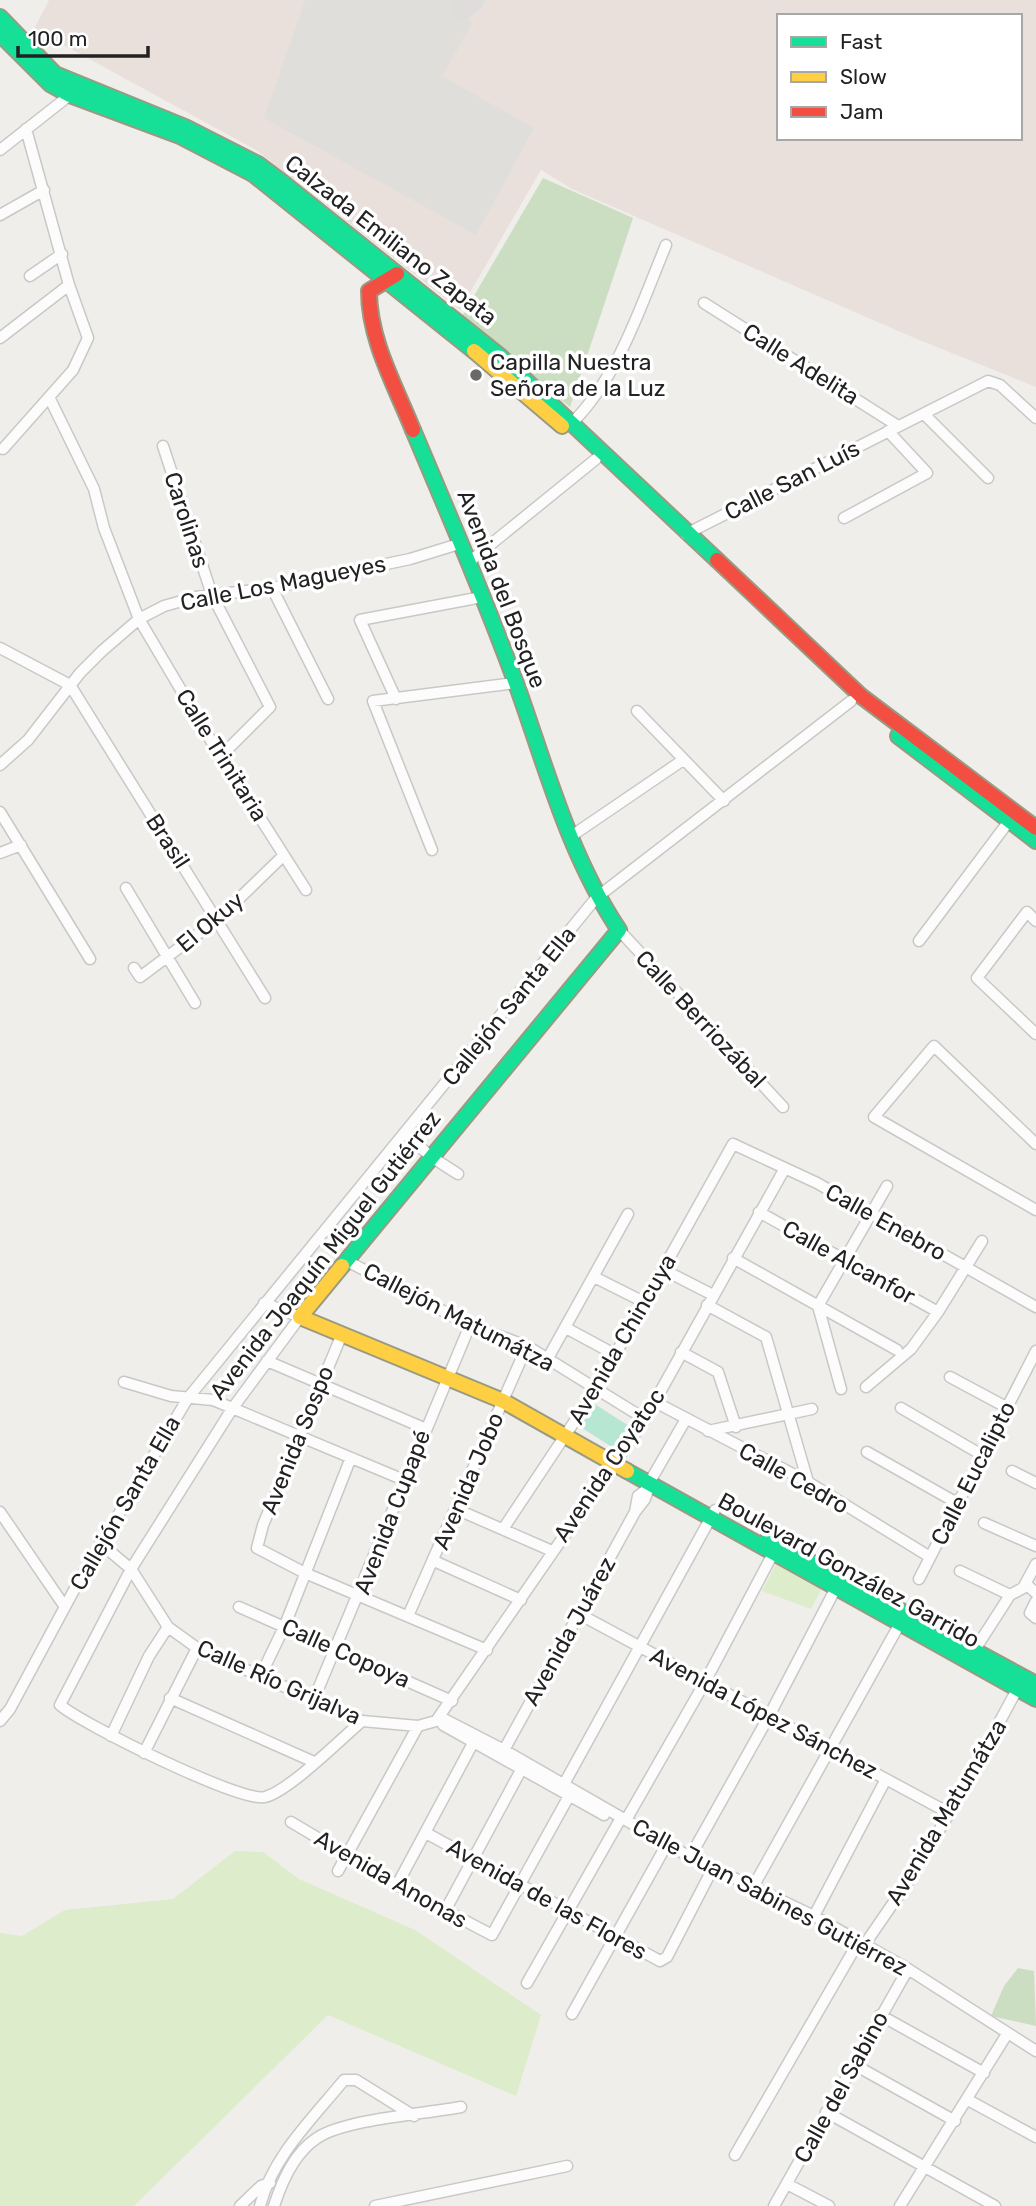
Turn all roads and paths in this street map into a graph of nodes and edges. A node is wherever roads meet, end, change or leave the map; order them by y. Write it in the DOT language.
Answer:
graph roads {
  1 [pos="0,17"];
  2 [pos="0,34"];
  3 [pos="71,95"];
  4 [pos="26,129"];
  5 [pos="0,150"];
  6 [pos="44,190"];
  7 [pos="0,215"];
  8 [pos="666,245"];
  9 [pos="62,254"];
  10 [pos="30,276"];
  11 [pos="390,277"];
  12 [pos="69,285"];
  13 [pos="704,303"];
  14 [pos="0,338"];
  15 [pos="50,399"];
  16 [pos="924,414"];
  17 [pos="1036,418"];
  18 [pos="572,423"];
  19 [pos="898,426"];
  20 [pos="888,431"];
  21 [pos="163,446"];
  22 [pos="3,449"];
  23 [pos="596,459"];
  24 [pos="988,478"];
  25 [pos="844,518"];
  26 [pos="668,522"];
  27 [pos="686,534"];
  28 [pos="462,543"];
  29 [pos="469,562"];
  30 [pos="272,588"];
  31 [pos="212,595"];
  32 [pos="482,597"];
  33 [pos="139,619"];
  34 [pos="0,648"];
  35 [pos="827,672"];
  36 [pos="515,683"];
  37 [pos="70,685"];
  38 [pos="328,699"];
  39 [pos="397,699"];
  40 [pos="852,701"];
  41 [pos="637,711"];
  42 [pos="220,757"];
  43 [pos="683,760"];
  44 [pos="0,765"];
  45 [pos="724,801"];
  46 [pos="0,812"];
  47 [pos="1009,821"];
  48 [pos="1036,828"];
  49 [pos="570,837"];
  50 [pos="1036,841"];
  51 [pos="21,845"];
  52 [pos="432,850"];
  53 [pos="0,853"];
  54 [pos="283,856"];
  55 [pos="126,888"];
  56 [pos="306,890"];
  57 [pos="596,898"];
  58 [pos="218,919"];
  59 [pos="1036,920"];
  60 [pos="619,930"];
  61 [pos="919,941"];
  62 [pos="167,958"];
  63 [pos="90,959"];
  64 [pos="134,968"];
  65 [pos="265,998"];
  66 [pos="195,1003"];
  67 [pos="1036,1034"];
  68 [pos="783,1107"];
  69 [pos="406,1134"];
  70 [pos="733,1144"];
  71 [pos="1036,1144"];
  72 [pos="430,1156"];
  73 [pos="785,1168"];
  74 [pos="458,1174"];
  75 [pos="887,1186"];
  76 [pos="1036,1210"];
  77 [pos="759,1212"];
  78 [pos="871,1212"];
  79 [pos="628,1214"];
  80 [pos="982,1241"];
  81 [pos="733,1258"];
  82 [pos="844,1259"];
  83 [pos="345,1260"];
  84 [pos="967,1268"];
  85 [pos="664,1270"];
  86 [pos="594,1277"];
  87 [pos="713,1295"];
  88 [pos="264,1303"];
  89 [pos="646,1303"];
  90 [pos="707,1305"];
  91 [pos="818,1306"];
  92 [pos="1036,1307"];
  93 [pos="938,1312"];
  94 [pos="300,1317"];
  95 [pos="470,1325"];
  96 [pos="566,1328"];
  97 [pos="342,1334"];
  98 [pos="527,1346"];
  99 [pos="897,1350"];
  100 [pos="1036,1351"];
  101 [pos="681,1352"];
  102 [pos="616,1355"];
  103 [pos="548,1358"];
  104 [pos="267,1361"];
  105 [pos="446,1376"];
  106 [pos="950,1377"];
  107 [pos="124,1382"];
  108 [pos="320,1384"];
  109 [pos="866,1387"];
  110 [pos="596,1389"];
  111 [pos="841,1389"];
  112 [pos="188,1398"];
  113 [pos="503,1401"];
  114 [pos="655,1402"];
  115 [pos="1006,1407"];
  116 [pos="901,1408"];
  117 [pos="232,1409"];
  118 [pos="812,1409"];
  119 [pos="790,1415"];
  120 [pos="645,1419"];
  121 [pos="686,1419"];
  122 [pos="736,1427"];
  123 [pos="424,1428"];
  124 [pos="708,1431"];
  125 [pos="565,1436"];
  126 [pos="298,1437"];
  127 [pos="867,1452"];
  128 [pos="982,1455"];
  129 [pos="350,1460"];
  130 [pos="613,1462"];
  131 [pos="1012,1471"];
  132 [pos="404,1480"];
  133 [pos="808,1482"];
  134 [pos="647,1483"];
  135 [pos="1036,1483"];
  136 [pos="957,1503"];
  137 [pos="456,1509"];
  138 [pos="0,1512"];
  139 [pos="713,1514"];
  140 [pos="984,1523"];
  141 [pos="503,1529"];
  142 [pos="100,1543"];
  143 [pos="1036,1546"];
  144 [pos="775,1549"];
  145 [pos="552,1551"];
  146 [pos="930,1557"];
  147 [pos="434,1561"];
  148 [pos="1036,1564"];
  149 [pos="131,1569"];
  150 [pos="960,1571"];
  151 [pos="305,1573"];
  152 [pos="919,1579"];
  153 [pos="839,1584"];
  154 [pos="1026,1584"];
  155 [pos="1036,1593"];
  156 [pos="360,1594"];
  157 [pos="1010,1595"];
  158 [pos="521,1600"];
  159 [pos="1036,1601"];
  160 [pos="239,1607"];
  161 [pos="65,1608"];
  162 [pos="579,1614"];
  163 [pos="408,1615"];
  164 [pos="1036,1618"];
  165 [pos="903,1619"];
  166 [pos="285,1625"];
  167 [pos="168,1627"];
  168 [pos="641,1647"];
  169 [pos="197,1648"];
  170 [pos="336,1648"];
  171 [pos="487,1650"];
  172 [pos="974,1651"];
  173 [pos="261,1675"];
  174 [pos="705,1682"];
  175 [pos="1026,1684"];
  176 [pos="170,1698"];
  177 [pos="314,1699"];
  178 [pos="1036,1699"];
  179 [pos="452,1701"];
  180 [pos="769,1716"];
  181 [pos="438,1719"];
  182 [pos="0,1721"];
  183 [pos="362,1721"];
  184 [pos="418,1726"];
  185 [pos="111,1736"];
  186 [pos="473,1744"];
  187 [pos="828,1749"];
  188 [pos="504,1750"];
  189 [pos="144,1753"];
  190 [pos="314,1762"];
  191 [pos="521,1770"];
  192 [pos="886,1779"];
  193 [pos="564,1784"];
  194 [pos="569,1796"];
  195 [pos="949,1813"];
  196 [pos="621,1818"];
  197 [pos="291,1822"];
  198 [pos="426,1833"];
  199 [pos="667,1844"];
  200 [pos="346,1857"];
  201 [pos="690,1857"];
  202 [pos="473,1860"];
  203 [pos="713,1868"];
  204 [pos="338,1871"];
  205 [pos="397,1885"];
  206 [pos="520,1886"];
  207 [pos="753,1887"];
  208 [pos="445,1911"];
  209 [pos="568,1912"];
  210 [pos="814,1916"];
  211 [pos="615,1936"];
  212 [pos="862,1942"];
  213 [pos="908,1969"];
  214 [pos="527,1983"];
  215 [pos="572,2014"];
  216 [pos="880,2015"];
  217 [pos="1007,2034"];
  218 [pos="1036,2051"];
  219 [pos="853,2064"];
  220 [pos="984,2073"];
  221 [pos="968,2100"];
  222 [pos="461,2107"];
  223 [pos="826,2112"];
  224 [pos="414,2116"];
  225 [pos="955,2121"];
  226 [pos="1036,2137"];
  227 [pos="292,2143"];
  228 [pos="304,2150"];
  229 [pos="735,2155"];
  230 [pos="567,2166"];
  231 [pos="927,2166"];
  232 [pos="268,2182"];
  233 [pos="787,2183"];
  234 [pos="280,2188"];
  235 [pos="240,2206"];
  236 [pos="260,2206"];
  237 [pos="274,2206"];
  238 [pos="375,2206"];
  239 [pos="774,2206"];
  240 [pos="829,2206"];
  241 [pos="900,2206"];
  242 [pos="995,2206"];
  1 -- 11 [label="main road, Calzada Emiliano Zapata"];
  2 -- 3 [label="main road, Calzada Emiliano Zapata"];
  3 -- 4 [label="street"];
  3 -- 11 [label="main road, Calzada Emiliano Zapata"];
  4 -- 5 [label="street"];
  4 -- 6 [label="street"];
  6 -- 7 [label="street"];
  6 -- 9 [label="street"];
  8 -- 18 [label="street"];
  9 -- 10 [label="street"];
  9 -- 12 [label="street"];
  11 -- 18 [label="main road, Calzada Emiliano Zapata"];
  11 -- 23 [label="main road, Calzada Emiliano Zapata"];
  11 -- 28 [label="main road, Avenida del Bosque"];
  12 -- 14 [label="street"];
  12 -- 15 [label="street"];
  13 -- 19 [label="street, Calle Adelita"];
  15 -- 22 [label="street"];
  15 -- 33 [label="street, Calle Trinitaria"];
  16 -- 17 [label="street, Calle San Luís"];
  16 -- 19 [label="street, Calle San Luís"];
  16 -- 24 [label="street"];
  18 -- 26 [label="main road, Calzada Emiliano Zapata"];
  19 -- 20 [label="street, Calle San Luís"];
  20 -- 25 [label="street"];
  20 -- 27 [label="street, Calle San Luís"];
  21 -- 31 [label="street, Carolinas"];
  23 -- 26 [label="main road, Calzada Emiliano Zapata"];
  23 -- 29 [label="street"];
  26 -- 27 [label="main road, Calzada Emiliano Zapata"];
  26 -- 35 [label="main road, Calzada Emiliano Zapata"];
  27 -- 35 [label="main road, Calzada Emiliano Zapata"];
  28 -- 29 [label="main road, Avenida del Bosque"];
  28 -- 30 [label="street, Calle Los Magueyes"];
  29 -- 32 [label="main road, Avenida del Bosque"];
  30 -- 31 [label="street, Calle Los Magueyes"];
  30 -- 38 [label="street"];
  31 -- 33 [label="street, Calle Los Magueyes"];
  31 -- 42 [label="street, Carolinas"];
  32 -- 36 [label="main road, Avenida del Bosque"];
  32 -- 39 [label="street"];
  33 -- 37 [label="street, Calle Los Magueyes"];
  33 -- 42 [label="street, Calle Trinitaria"];
  34 -- 37 [label="street"];
  35 -- 40 [label="main road, Calzada Emiliano Zapata"];
  35 -- 48 [label="main road, Calzada Emiliano Zapata"];
  36 -- 39 [label="street"];
  36 -- 49 [label="main road, Avenida del Bosque"];
  37 -- 44 [label="street, Calle Los Magueyes"];
  37 -- 58 [label="street, Brasil"];
  39 -- 52 [label="street"];
  40 -- 45 [label="street, Callejón Santa Ella"];
  40 -- 47 [label="main road, Calzada Emiliano Zapata"];
  41 -- 43 [label="street"];
  42 -- 54 [label="street, Calle Trinitaria"];
  43 -- 45 [label="street"];
  43 -- 49 [label="street"];
  45 -- 57 [label="street, Callejón Santa Ella"];
  46 -- 51 [label="street"];
  47 -- 50 [label="main road, Calzada Emiliano Zapata"];
  47 -- 61 [label="street"];
  49 -- 57 [label="main road, Avenida del Bosque"];
  51 -- 53 [label="street"];
  51 -- 63 [label="street"];
  54 -- 56 [label="street, Calle Trinitaria"];
  54 -- 58 [label="street, El Okuy"];
  55 -- 62 [label="street"];
  57 -- 60 [label="main road, Avenida del Bosque"];
  57 -- 69 [label="street, Callejón Santa Ella"];
  58 -- 62 [label="street, El Okuy"];
  58 -- 65 [label="street, Brasil"];
  59 -- 67 [label="street"];
  60 -- 68 [label="street, Calle Berriozábal"];
  60 -- 72 [label="main road, Avenida Joaquín Miguel Gutiérrez"];
  62 -- 64 [label="street, El Okuy"];
  62 -- 66 [label="street"];
  69 -- 72 [label="street"];
  69 -- 88 [label="street, Callejón Santa Ella"];
  70 -- 73 [label="street, Calle Enebro"];
  70 -- 85 [label="street, Avenida Chincuya"];
  71 -- 76 [label="street"];
  72 -- 74 [label="street"];
  72 -- 83 [label="main road, Avenida Joaquín Miguel Gutiérrez"];
  73 -- 77 [label="street, Avenida Coyatoc"];
  73 -- 78 [label="street, Calle Enebro"];
  75 -- 78 [label="street"];
  77 -- 81 [label="street, Avenida Coyatoc"];
  77 -- 82 [label="street, Calle Alcanfor"];
  78 -- 82 [label="street"];
  78 -- 84 [label="street, Calle Enebro"];
  79 -- 86 [label="street"];
  80 -- 84 [label="street"];
  81 -- 87 [label="street, Avenida Coyatoc"];
  81 -- 91 [label="street"];
  82 -- 91 [label="street"];
  82 -- 93 [label="street, Calle Alcanfor"];
  83 -- 94 [label="main road, Avenida Joaquín Miguel Gutiérrez"];
  83 -- 95 [label="street, Callejón Matumátza"];
  84 -- 92 [label="street, Calle Enebro"];
  84 -- 93 [label="street"];
  85 -- 87 [label="street"];
  85 -- 89 [label="street, Avenida Chincuya"];
  86 -- 89 [label="street"];
  86 -- 96 [label="street"];
  87 -- 90 [label="street, Avenida Coyatoc"];
  88 -- 94 [label="street, Boulevard González Garrido"];
  88 -- 112 [label="street, Callejón Santa Ella"];
  89 -- 102 [label="street, Avenida Chincuya"];
  90 -- 101 [label="street, Avenida Coyatoc"];
  90 -- 119 [label="street"];
  91 -- 99 [label="street"];
  91 -- 111 [label="street"];
  93 -- 109 [label="street"];
  94 -- 97 [label="main road, Boulevard González Garrido"];
  94 -- 104 [label="street, Avenida Joaquín Miguel Gutiérrez"];
  95 -- 98 [label="street, Callejón Matumátza"];
  95 -- 105 [label="street, Avenida Cupapé"];
  96 -- 102 [label="street"];
  96 -- 103 [label="street"];
  97 -- 105 [label="main road, Boulevard González Garrido"];
  97 -- 108 [label="street, Avenida Sospo"];
  98 -- 103 [label="street, Callejón Matumátza"];
  98 -- 113 [label="street, Avenida Jobo"];
  100 -- 115 [label="street, Calle Eucalipto"];
  101 -- 114 [label="street, Avenida Coyatoc"];
  101 -- 122 [label="street"];
  102 -- 110 [label="street, Avenida Chincuya"];
  103 -- 110 [label="street, Callejón Matumátza"];
  104 -- 108 [label="street"];
  104 -- 117 [label="street, Avenida Joaquín Miguel Gutiérrez"];
  105 -- 113 [label="main road, Boulevard González Garrido"];
  105 -- 123 [label="street, Avenida Cupapé"];
  106 -- 115 [label="street"];
  107 -- 112 [label="street"];
  108 -- 123 [label="street"];
  108 -- 126 [label="street, Avenida Sospo"];
  110 -- 120 [label="street, Callejón Matumátza"];
  110 -- 125 [label="street, Avenida Chincuya"];
  112 -- 117 [label="street"];
  112 -- 142 [label="street, Callejón Santa Ella"];
  113 -- 125 [label="main road, Boulevard González Garrido"];
  113 -- 137 [label="street, Avenida Jobo"];
  114 -- 120 [label="street, Avenida Coyatoc"];
  114 -- 121 [label="street, Calle Cedro"];
  115 -- 128 [label="street, Calle Eucalipto"];
  116 -- 128 [label="street"];
  117 -- 126 [label="street"];
  117 -- 149 [label="street, Avenida Joaquín Miguel Gutiérrez"];
  118 -- 119 [label="street"];
  119 -- 122 [label="street"];
  119 -- 133 [label="street"];
  120 -- 130 [label="street, Avenida Coyatoc"];
  121 -- 124 [label="street, Calle Cedro"];
  121 -- 134 [label="street, Avenida Juárez"];
  122 -- 124 [label="street"];
  123 -- 132 [label="street, Avenida Cupapé"];
  124 -- 133 [label="street, Calle Cedro"];
  125 -- 130 [label="main road, Boulevard González Garrido"];
  125 -- 141 [label="street, Avenida Chincuya"];
  126 -- 129 [label="street"];
  126 -- 151 [label="street, Avenida Sospo"];
  127 -- 136 [label="street"];
  128 -- 136 [label="street, Calle Eucalipto"];
  129 -- 132 [label="street"];
  129 -- 151 [label="street"];
  130 -- 134 [label="main road, Boulevard González Garrido"];
  130 -- 145 [label="street, Avenida Coyatoc"];
  131 -- 135 [label="street"];
  132 -- 156 [label="street, Avenida Cupapé"];
  133 -- 146 [label="street, Calle Cedro"];
  134 -- 139 [label="main road, Boulevard González Garrido"];
  134 -- 162 [label="street, Avenida Juárez"];
  136 -- 146 [label="street, Calle Eucalipto"];
  137 -- 141 [label="street"];
  137 -- 147 [label="street, Avenida Jobo"];
  138 -- 161 [label="street"];
  139 -- 144 [label="main road, Boulevard González Garrido"];
  139 -- 168 [label="street"];
  140 -- 143 [label="street"];
  141 -- 145 [label="street"];
  142 -- 149 [label="street, Calle Río Grijalva"];
  142 -- 161 [label="street, Callejón Santa Ella"];
  144 -- 153 [label="main road, Boulevard González Garrido"];
  144 -- 174 [label="street"];
  145 -- 158 [label="street, Avenida Coyatoc"];
  146 -- 152 [label="street, Calle Eucalipto"];
  147 -- 158 [label="street"];
  147 -- 163 [label="street, Avenida Jobo"];
  148 -- 154 [label="street"];
  149 -- 167 [label="street, Calle Río Grijalva"];
  149 -- 185 [label="street, Avenida Joaquín Miguel Gutiérrez"];
  150 -- 157 [label="street"];
  151 -- 156 [label="street"];
  151 -- 166 [label="street"];
  153 -- 165 [label="main road, Boulevard González Garrido"];
  153 -- 180 [label="street"];
  154 -- 155 [label="street"];
  154 -- 157 [label="street"];
  156 -- 163 [label="street"];
  156 -- 170 [label="street, Avenida Cupapé"];
  157 -- 172 [label="street"];
  158 -- 171 [label="street, Avenida Coyatoc"];
  159 -- 164 [label="street"];
  160 -- 166 [label="street, Calle Copoya"];
  161 -- 182 [label="street, Callejón Santa Ella"];
  162 -- 168 [label="street, Avenida López Sánchez"];
  162 -- 188 [label="street, Avenida Juárez"];
  163 -- 171 [label="street"];
  165 -- 172 [label="main road, Boulevard González Garrido"];
  165 -- 175 [label="main road, Boulevard González Garrido"];
  165 -- 187 [label="street"];
  166 -- 170 [label="street, Calle Copoya"];
  166 -- 173 [label="street"];
  167 -- 169 [label="street, Calle Río Grijalva"];
  167 -- 185 [label="street"];
  168 -- 174 [label="street, Avenida López Sánchez"];
  168 -- 193 [label="street"];
  169 -- 173 [label="street, Calle Río Grijalva"];
  169 -- 176 [label="street"];
  170 -- 177 [label="street, Avenida Cupapé"];
  170 -- 179 [label="street, Calle Copoya"];
  171 -- 179 [label="street, Avenida Coyatoc"];
  172 -- 175 [label="main road, Boulevard González Garrido"];
  173 -- 177 [label="street, Calle Río Grijalva"];
  174 -- 180 [label="street, Avenida López Sánchez"];
  174 -- 196 [label="street"];
  175 -- 178 [label="main road, Boulevard González Garrido"];
  175 -- 195 [label="street, Avenida Matumátza"];
  176 -- 189 [label="street"];
  176 -- 190 [label="street"];
  177 -- 183 [label="street, Calle Río Grijalva"];
  179 -- 181 [label="street, Avenida Coyatoc"];
  180 -- 187 [label="street, Avenida López Sánchez"];
  180 -- 201 [label="street"];
  181 -- 184 [label="street"];
  181 -- 186 [label="street, Calle Juan Sabines Gutiérrez"];
  181 -- 188 [label="street, Calle Juan Sabines Gutiérrez"];
  183 -- 184 [label="street, Calle Río Grijalva"];
  183 -- 190 [label="street"];
  184 -- 200 [label="street"];
  185 -- 189 [label="street"];
  186 -- 191 [label="street, Calle Juan Sabines Gutiérrez"];
  186 -- 198 [label="street"];
  187 -- 192 [label="street, Avenida López Sánchez"];
  187 -- 207 [label="street"];
  188 -- 193 [label="street, Calle Juan Sabines Gutiérrez"];
  189 -- 190 [label="street"];
  191 -- 194 [label="street, Calle Juan Sabines Gutiérrez"];
  191 -- 202 [label="street"];
  192 -- 195 [label="street, Avenida López Sánchez"];
  192 -- 210 [label="street"];
  193 -- 196 [label="street, Calle Juan Sabines Gutiérrez"];
  194 -- 196 [label="street, Calle Juan Sabines Gutiérrez"];
  194 -- 206 [label="street"];
  195 -- 212 [label="street, Avenida Matumátza"];
  196 -- 199 [label="street, Calle Juan Sabines Gutiérrez"];
  196 -- 209 [label="street"];
  197 -- 200 [label="street, Avenida Anonas"];
  198 -- 202 [label="street, Avenida de las Flores"];
  198 -- 205 [label="street"];
  199 -- 201 [label="street, Calle Juan Sabines Gutiérrez"];
  199 -- 211 [label="street"];
  200 -- 204 [label="street"];
  200 -- 205 [label="street, Avenida Anonas"];
  201 -- 203 [label="street, Calle Juan Sabines Gutiérrez"];
  202 -- 206 [label="street, Avenida de las Flores"];
  202 -- 208 [label="street"];
  203 -- 207 [label="street, Calle Juan Sabines Gutiérrez"];
  203 -- 211 [label="street, Avenida de las Flores"];
  205 -- 208 [label="street, Avenida Anonas"];
  206 -- 208 [label="street, Avenida Anonas"];
  206 -- 209 [label="street, Avenida de las Flores"];
  207 -- 210 [label="street, Calle Juan Sabines Gutiérrez"];
  209 -- 211 [label="street, Avenida de las Flores"];
  209 -- 214 [label="street"];
  210 -- 212 [label="street, Calle Juan Sabines Gutiérrez"];
  211 -- 215 [label="street"];
  212 -- 213 [label="street, Calle Juan Sabines Gutiérrez"];
  212 -- 229 [label="street, Avenida Matumátza"];
  213 -- 216 [label="street, Calle del Sabino"];
  213 -- 217 [label="street, Calle Juan Sabines Gutiérrez"];
  216 -- 219 [label="street, Calle del Sabino"];
  216 -- 220 [label="street"];
  217 -- 218 [label="street, Calle Juan Sabines Gutiérrez"];
  217 -- 220 [label="street"];
  219 -- 223 [label="street, Calle del Sabino"];
  219 -- 225 [label="street"];
  220 -- 221 [label="street"];
  221 -- 225 [label="street"];
  221 -- 226 [label="street"];
  222 -- 224 [label="street"];
  223 -- 231 [label="street"];
  223 -- 233 [label="street, Calle del Sabino"];
  224 -- 227 [label="street"];
  224 -- 228 [label="street"];
  225 -- 231 [label="street"];
  227 -- 228 [label="street"];
  227 -- 232 [label="street"];
  228 -- 234 [label="street"];
  230 -- 238 [label="street"];
  231 -- 241 [label="street"];
  231 -- 242 [label="street"];
  232 -- 234 [label="street"];
  232 -- 235 [label="street"];
  232 -- 236 [label="street"];
  233 -- 239 [label="street, Calle del Sabino"];
  233 -- 240 [label="street"];
  234 -- 237 [label="street"];
}
